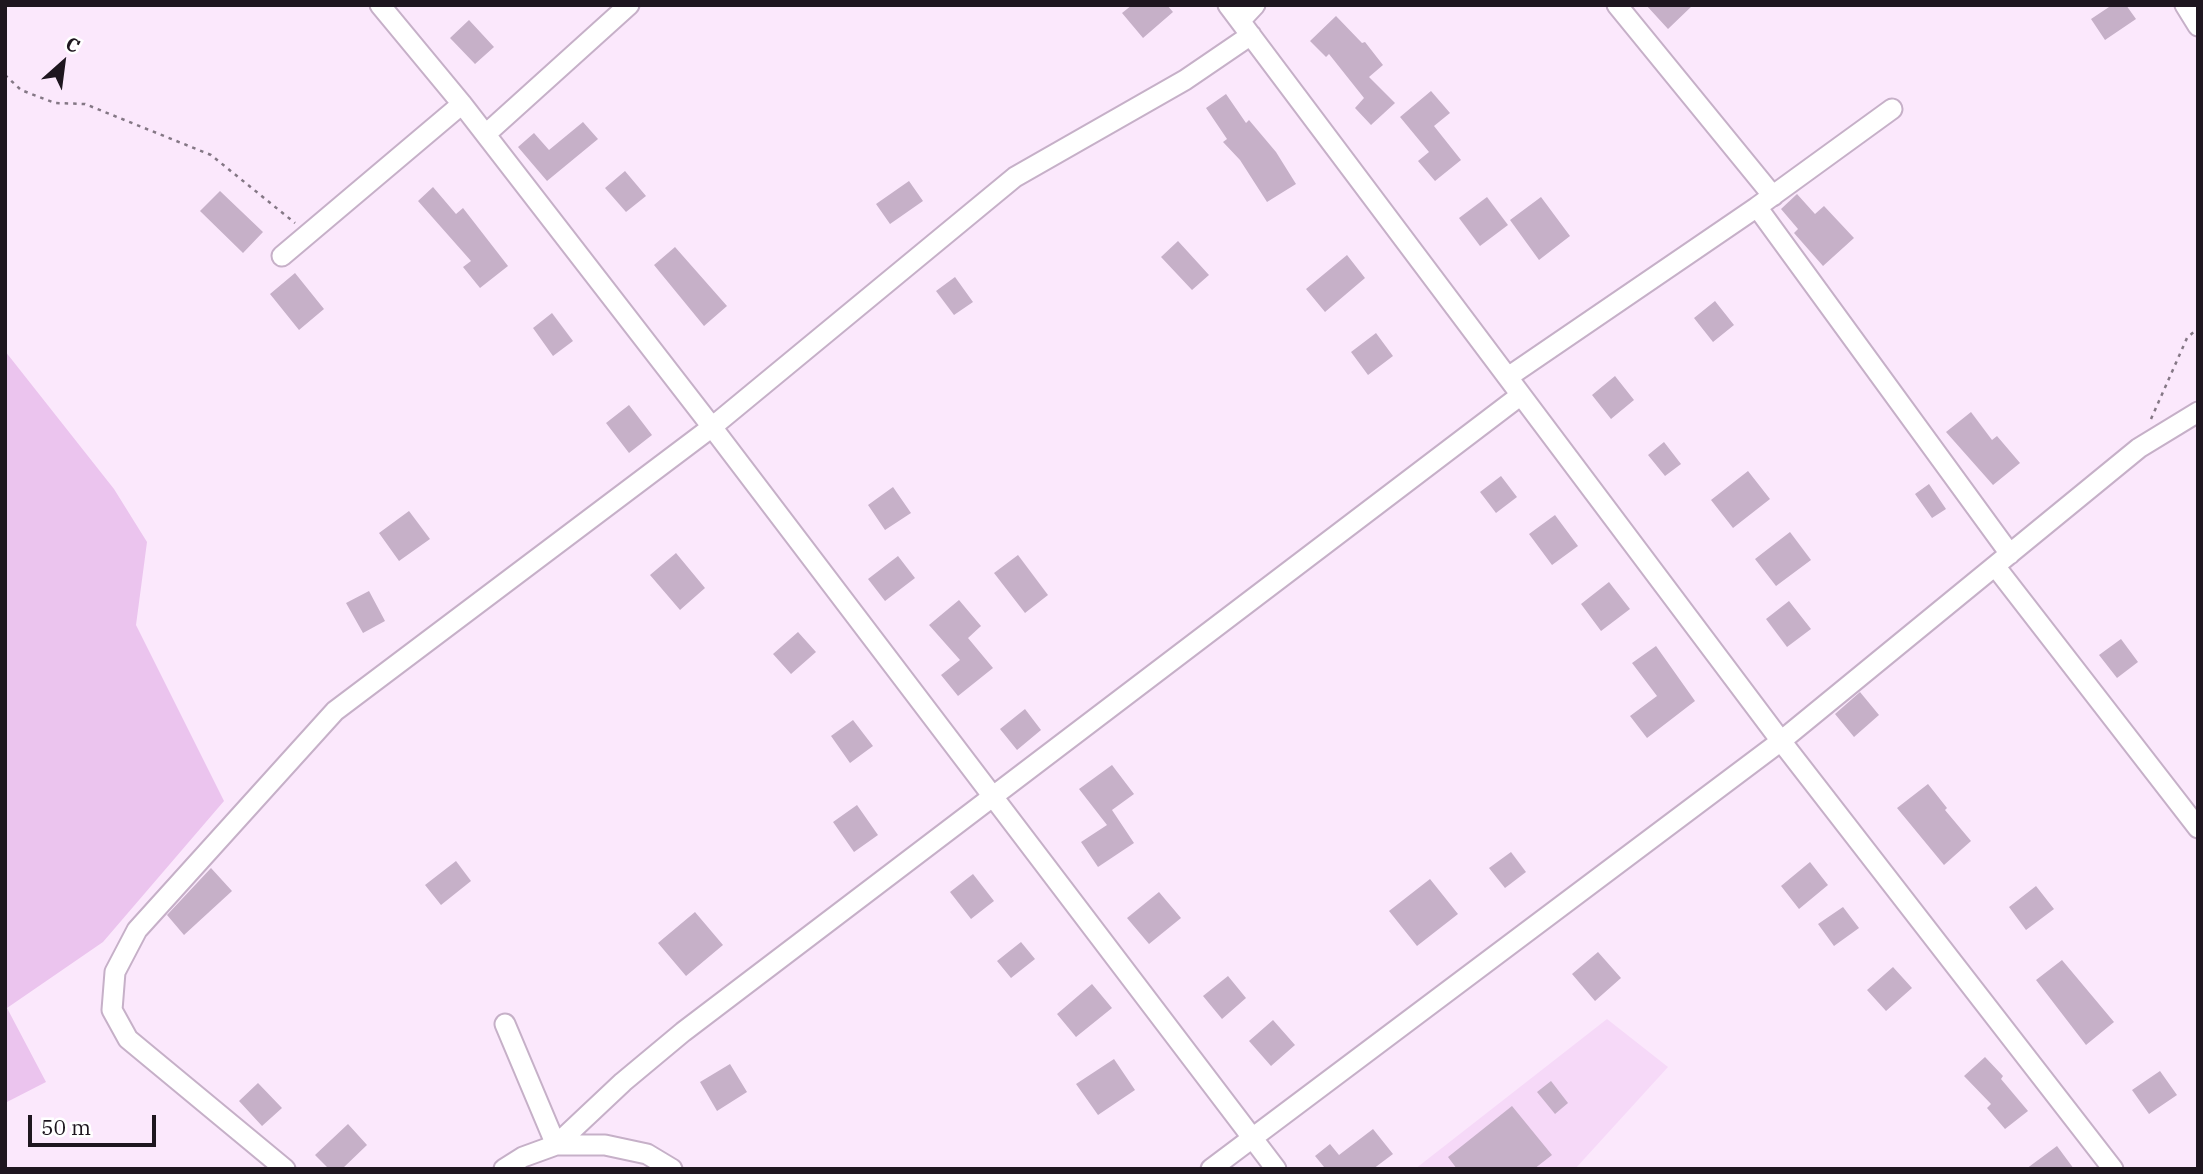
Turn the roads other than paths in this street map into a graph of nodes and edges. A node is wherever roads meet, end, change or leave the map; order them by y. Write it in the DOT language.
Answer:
graph roads {
  1 [pos="380,5"];
  2 [pos="629,5"];
  3 [pos="1228,5"];
  4 [pos="1255,5"];
  5 [pos="1617,5"];
  6 [pos="2185,5"];
  7 [pos="2198,26"];
  8 [pos="1245,28"];
  9 [pos="463,104"];
  10 [pos="1892,109"];
  11 [pos="486,134"];
  12 [pos="1765,202"];
  13 [pos="282,256"];
  14 [pos="1508,377"];
  15 [pos="1521,395"];
  16 [pos="2198,412"];
  17 [pos="712,427"];
  18 [pos="2002,560"];
  19 [pos="1781,741"];
  20 [pos="994,798"];
  21 [pos="2198,828"];
  22 [pos="505,1024"];
  23 [pos="1252,1138"];
  24 [pos="556,1145"];
  25 [pos="285,1169"];
  26 [pos="504,1169"];
  27 [pos="672,1169"];
  28 [pos="1211,1169"];
  29 [pos="1276,1169"];
  30 [pos="2113,1169"];
  1 -- 9 [label="street"];
  2 -- 11 [label="street"];
  3 -- 8 [label="street"];
  4 -- 8 [label="street"];
  5 -- 12 [label="street"];
  6 -- 7 [label="street"];
  8 -- 14 [label="street"];
  8 -- 17 [label="street"];
  9 -- 11 [label="street"];
  9 -- 13 [label="street"];
  10 -- 12 [label="street"];
  11 -- 17 [label="street"];
  12 -- 14 [label="street"];
  12 -- 18 [label="street"];
  14 -- 15 [label="street"];
  15 -- 19 [label="street"];
  15 -- 20 [label="street"];
  16 -- 18 [label="street"];
  17 -- 20 [label="street"];
  17 -- 25 [label="street"];
  18 -- 19 [label="street"];
  18 -- 21 [label="street"];
  19 -- 23 [label="street"];
  19 -- 30 [label="street"];
  20 -- 23 [label="street"];
  20 -- 24 [label="street"];
  22 -- 24 [label="street"];
  23 -- 28 [label="street"];
  23 -- 29 [label="street"];
  24 -- 26 [label="street"];
  24 -- 27 [label="street"];
}
